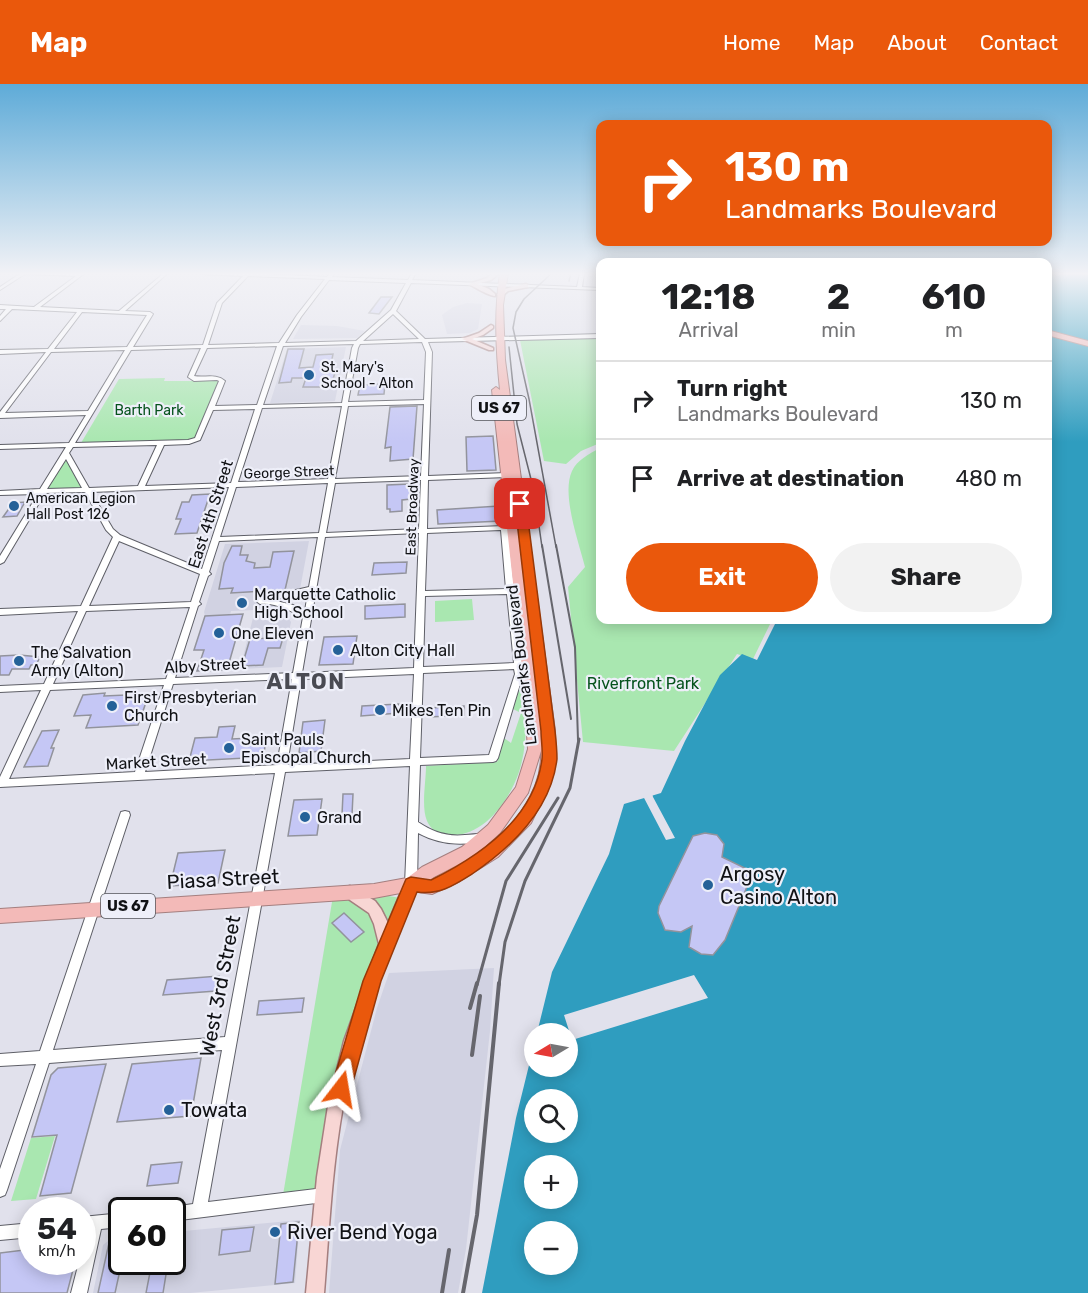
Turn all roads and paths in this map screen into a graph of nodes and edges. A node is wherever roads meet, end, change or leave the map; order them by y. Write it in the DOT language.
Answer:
graph roads {
  1 [pos="65,329"];
  2 [pos="141,329"];
  3 [pos="211,329"];
  4 [pos="291,329"];
  5 [pos="372,329"];
  6 [pos="413,329"];
  7 [pos="492,329"];
  8 [pos="494,329"];
  9 [pos="1058,329"];
  10 [pos="1052,333"];
  11 [pos="596,336"];
  12 [pos="493,338"];
  13 [pos="465,339"];
  14 [pos="1088,339"];
  15 [pos="424,340"];
  16 [pos="358,342"];
  17 [pos="282,344"];
  18 [pos="1088,344"];
  19 [pos="205,346"];
  20 [pos="130,348"];
  21 [pos="49,350"];
  22 [pos="0,352"];
  23 [pos="428,402"];
  24 [pos="346,404"];
  25 [pos="260,407"];
  26 [pos="211,408"];
  27 [pos="91,413"];
  28 [pos="0,415"];
  29 [pos="161,443"];
  30 [pos="71,445"];
  31 [pos="0,447"];
  32 [pos="66,454"];
  33 [pos="507,475"];
  34 [pos="425,478"];
  35 [pos="332,482"];
  36 [pos="234,486"];
  37 [pos="140,489"];
  38 [pos="86,490"];
  39 [pos="43,492"];
  40 [pos="0,494"];
  41 [pos="423,531"];
  42 [pos="323,534"];
  43 [pos="117,537"];
  44 [pos="217,539"];
  45 [pos="4,548"];
  46 [pos="0,562"];
  47 [pos="207,574"];
  48 [pos="313,588"];
  49 [pos="512,591"];
  50 [pos="421,594"];
  51 [pos="197,604"];
  52 [pos="83,608"];
  53 [pos="0,612"];
  54 [pos="308,616"];
  55 [pos="519,666"];
  56 [pos="418,670"];
  57 [pos="297,676"];
  58 [pos="171,682"];
  59 [pos="47,687"];
  60 [pos="0,689"];
  61 [pos="415,763"];
  62 [pos="281,769"];
  63 [pos="138,777"];
  64 [pos="1,783"];
  65 [pos="125,815"];
  66 [pos="412,823"];
  67 [pos="491,832"];
  68 [pos="411,884"];
  69 [pos="350,892"];
  70 [pos="256,898"];
  71 [pos="95,908"];
  72 [pos="0,916"];
  73 [pos="386,945"];
  74 [pos="228,1043"];
  75 [pos="44,1057"];
  76 [pos="0,1060"];
  77 [pos="0,1190"];
  78 [pos="324,1195"];
  79 [pos="199,1210"];
  80 [pos="186,1212"];
  81 [pos="18,1231"];
  82 [pos="0,1233"];
  83 [pos="81,1275"];
  84 [pos="79,1293"];
  85 [pos="315,1293"];
  1 -- 21 [label="street"];
  2 -- 20 [label="street"];
  3 -- 19 [label="street"];
  4 -- 17 [label="street, East 4th Street"];
  5 -- 16 [label="street"];
  6 -- 15 [label="street"];
  7 -- 12 [label="highway, Landmarks Boulevard / US 67"];
  8 -- 12 [label="highway, Landmarks Boulevard / US 67"];
  9 -- 14 [label="highway"];
  10 -- 18 [label="highway"];
  11 -- 12 [label="street"];
  12 -- 13 [label="main road"];
  12 -- 13 [label="street"];
  12 -- 13 [label="main road"];
  12 -- 33 [label="highway, Landmarks Boulevard / US 67"];
  12 -- 68 [label="highway, Landmarks Boulevard / US 67"];
  13 -- 15 [label="street"];
  15 -- 16 [label="street"];
  15 -- 23 [label="street, East Broadway"];
  16 -- 17 [label="street"];
  16 -- 24 [label="street, West 3rd Street"];
  17 -- 19 [label="street"];
  17 -- 25 [label="street, East 4th Street"];
  19 -- 20 [label="street"];
  19 -- 26 [label="street"];
  20 -- 21 [label="street"];
  20 -- 27 [label="street"];
  21 -- 22 [label="street"];
  21 -- 28 [label="street"];
  23 -- 24 [label="street"];
  23 -- 34 [label="street, East Broadway"];
  24 -- 25 [label="street"];
  24 -- 35 [label="street, West 3rd Street"];
  25 -- 26 [label="street"];
  25 -- 36 [label="street, East 4th Street"];
  26 -- 29 [label="street"];
  27 -- 28 [label="street"];
  27 -- 30 [label="street"];
  29 -- 30 [label="street"];
  29 -- 37 [label="street"];
  30 -- 31 [label="street"];
  30 -- 32 [label="street"];
  32 -- 38 [label="street"];
  32 -- 39 [label="street"];
  33 -- 34 [label="street, George Street"];
  33 -- 67 [label="highway, Landmarks Boulevard / US 67"];
  34 -- 35 [label="street, George Street"];
  34 -- 41 [label="street, East Broadway"];
  35 -- 36 [label="street, George Street"];
  35 -- 42 [label="street, West 3rd Street"];
  36 -- 37 [label="street, George Street"];
  36 -- 44 [label="street, East 4th Street"];
  37 -- 38 [label="street, George Street"];
  38 -- 39 [label="street, George Street"];
  38 -- 43 [label="street"];
  39 -- 40 [label="street, George Street"];
  39 -- 45 [label="street"];
  41 -- 42 [label="street"];
  41 -- 49 [label="street"];
  41 -- 50 [label="street, East Broadway"];
  42 -- 44 [label="street"];
  42 -- 48 [label="street, West 3rd Street"];
  43 -- 47 [label="street"];
  43 -- 52 [label="street"];
  44 -- 47 [label="street, East 4th Street"];
  45 -- 46 [label="street"];
  47 -- 51 [label="street, East 4th Street"];
  48 -- 54 [label="street, West 3rd Street"];
  48 -- 54 [label="street"];
  49 -- 50 [label="street"];
  49 -- 55 [label="street"];
  50 -- 56 [label="street, East Broadway"];
  51 -- 52 [label="street"];
  51 -- 58 [label="street, East 4th Street"];
  52 -- 53 [label="street"];
  52 -- 59 [label="street"];
  54 -- 57 [label="street, West 3rd Street"];
  55 -- 56 [label="street, Alby Street"];
  55 -- 61 [label="street, Market Street"];
  56 -- 57 [label="street, Alby Street"];
  56 -- 61 [label="street, East Broadway"];
  57 -- 58 [label="street, Alby Street"];
  57 -- 62 [label="street, West 3rd Street"];
  58 -- 59 [label="street, Alby Street"];
  58 -- 63 [label="street, East 4th Street"];
  59 -- 60 [label="street, Alby Street"];
  59 -- 64 [label="street"];
  61 -- 62 [label="street, Market Street"];
  61 -- 66 [label="street, East Broadway"];
  62 -- 63 [label="street, Market Street"];
  62 -- 70 [label="street, West 3rd Street"];
  63 -- 64 [label="street, Market Street"];
  65 -- 71 [label="street"];
  66 -- 67 [label="street"];
  66 -- 68 [label="street, East Broadway"];
  67 -- 68 [label="highway, Landmarks Boulevard / US 67"];
  68 -- 69 [label="highway, Piasa Street / US 67"];
  68 -- 73 [label="main road"];
  69 -- 70 [label="highway, Piasa Street / US 67"];
  69 -- 73 [label="main road"];
  70 -- 71 [label="highway, Piasa Street / US 67"];
  70 -- 74 [label="street, West 3rd Street"];
  71 -- 72 [label="highway, Piasa Street / US 67"];
  71 -- 75 [label="street"];
  73 -- 78 [label="main road"];
  74 -- 75 [label="street"];
  74 -- 79 [label="street, West 3rd Street"];
  75 -- 76 [label="street"];
  75 -- 77 [label="street"];
  78 -- 79 [label="street"];
  78 -- 85 [label="main road"];
  79 -- 80 [label="street"];
  81 -- 82 [label="street"];
  83 -- 84 [label="street"];
}
